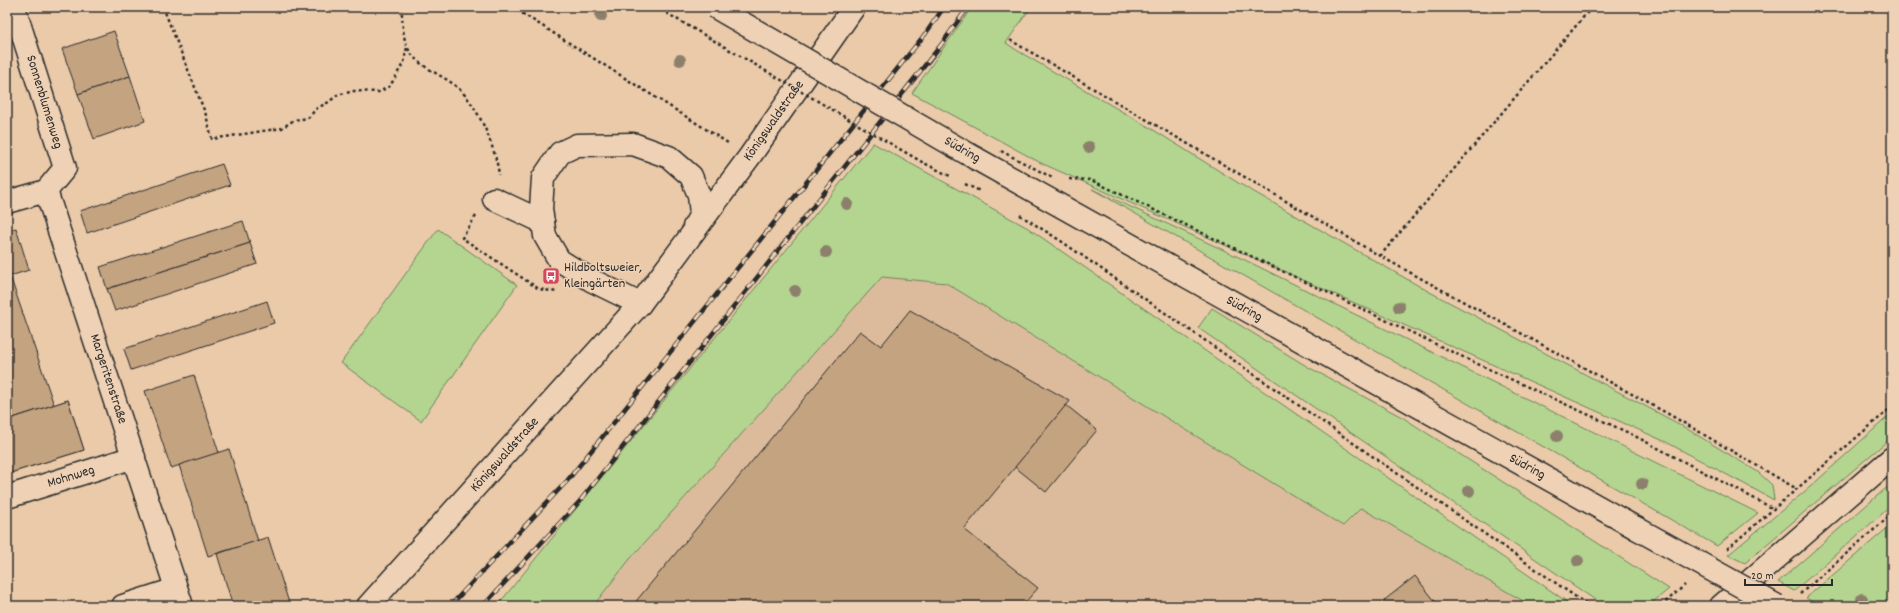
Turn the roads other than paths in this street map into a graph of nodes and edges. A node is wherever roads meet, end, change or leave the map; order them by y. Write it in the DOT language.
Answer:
graph roads {
  1 [pos="14,7"];
  2 [pos="715,7"];
  3 [pos="854,7"];
  4 [pos="46,191"];
  5 [pos="494,199"];
  6 [pos="7,202"];
  7 [pos="543,222"];
  8 [pos="691,234"];
  9 [pos="640,304"];
  10 [pos="134,458"];
  11 [pos="1892,458"];
  12 [pos="7,497"];
  13 [pos="179,597"];
  14 [pos="123,606"];
  15 [pos="368,606"];
  16 [pos="1721,606"];
  17 [pos="1777,606"];
  1 -- 4 [label="street, Sonnenblumenweg"];
  2 -- 17 [label="street, Südring, bridge"];
  3 -- 8 [label="street, Königswaldstraße"];
  4 -- 6 [label="street"];
  4 -- 10 [label="street, Margeritenstraße"];
  5 -- 7 [label="street"];
  7 -- 8 [label="street, Königswaldstraße"];
  7 -- 9 [label="street, Königswaldstraße"];
  8 -- 9 [label="street, Königswaldstraße"];
  9 -- 15 [label="street, Königswaldstraße"];
  10 -- 12 [label="street, Mohnweg"];
  10 -- 13 [label="street, Margeritenstraße"];
  11 -- 16 [label="street"];
  13 -- 14 [label="street"];
}
